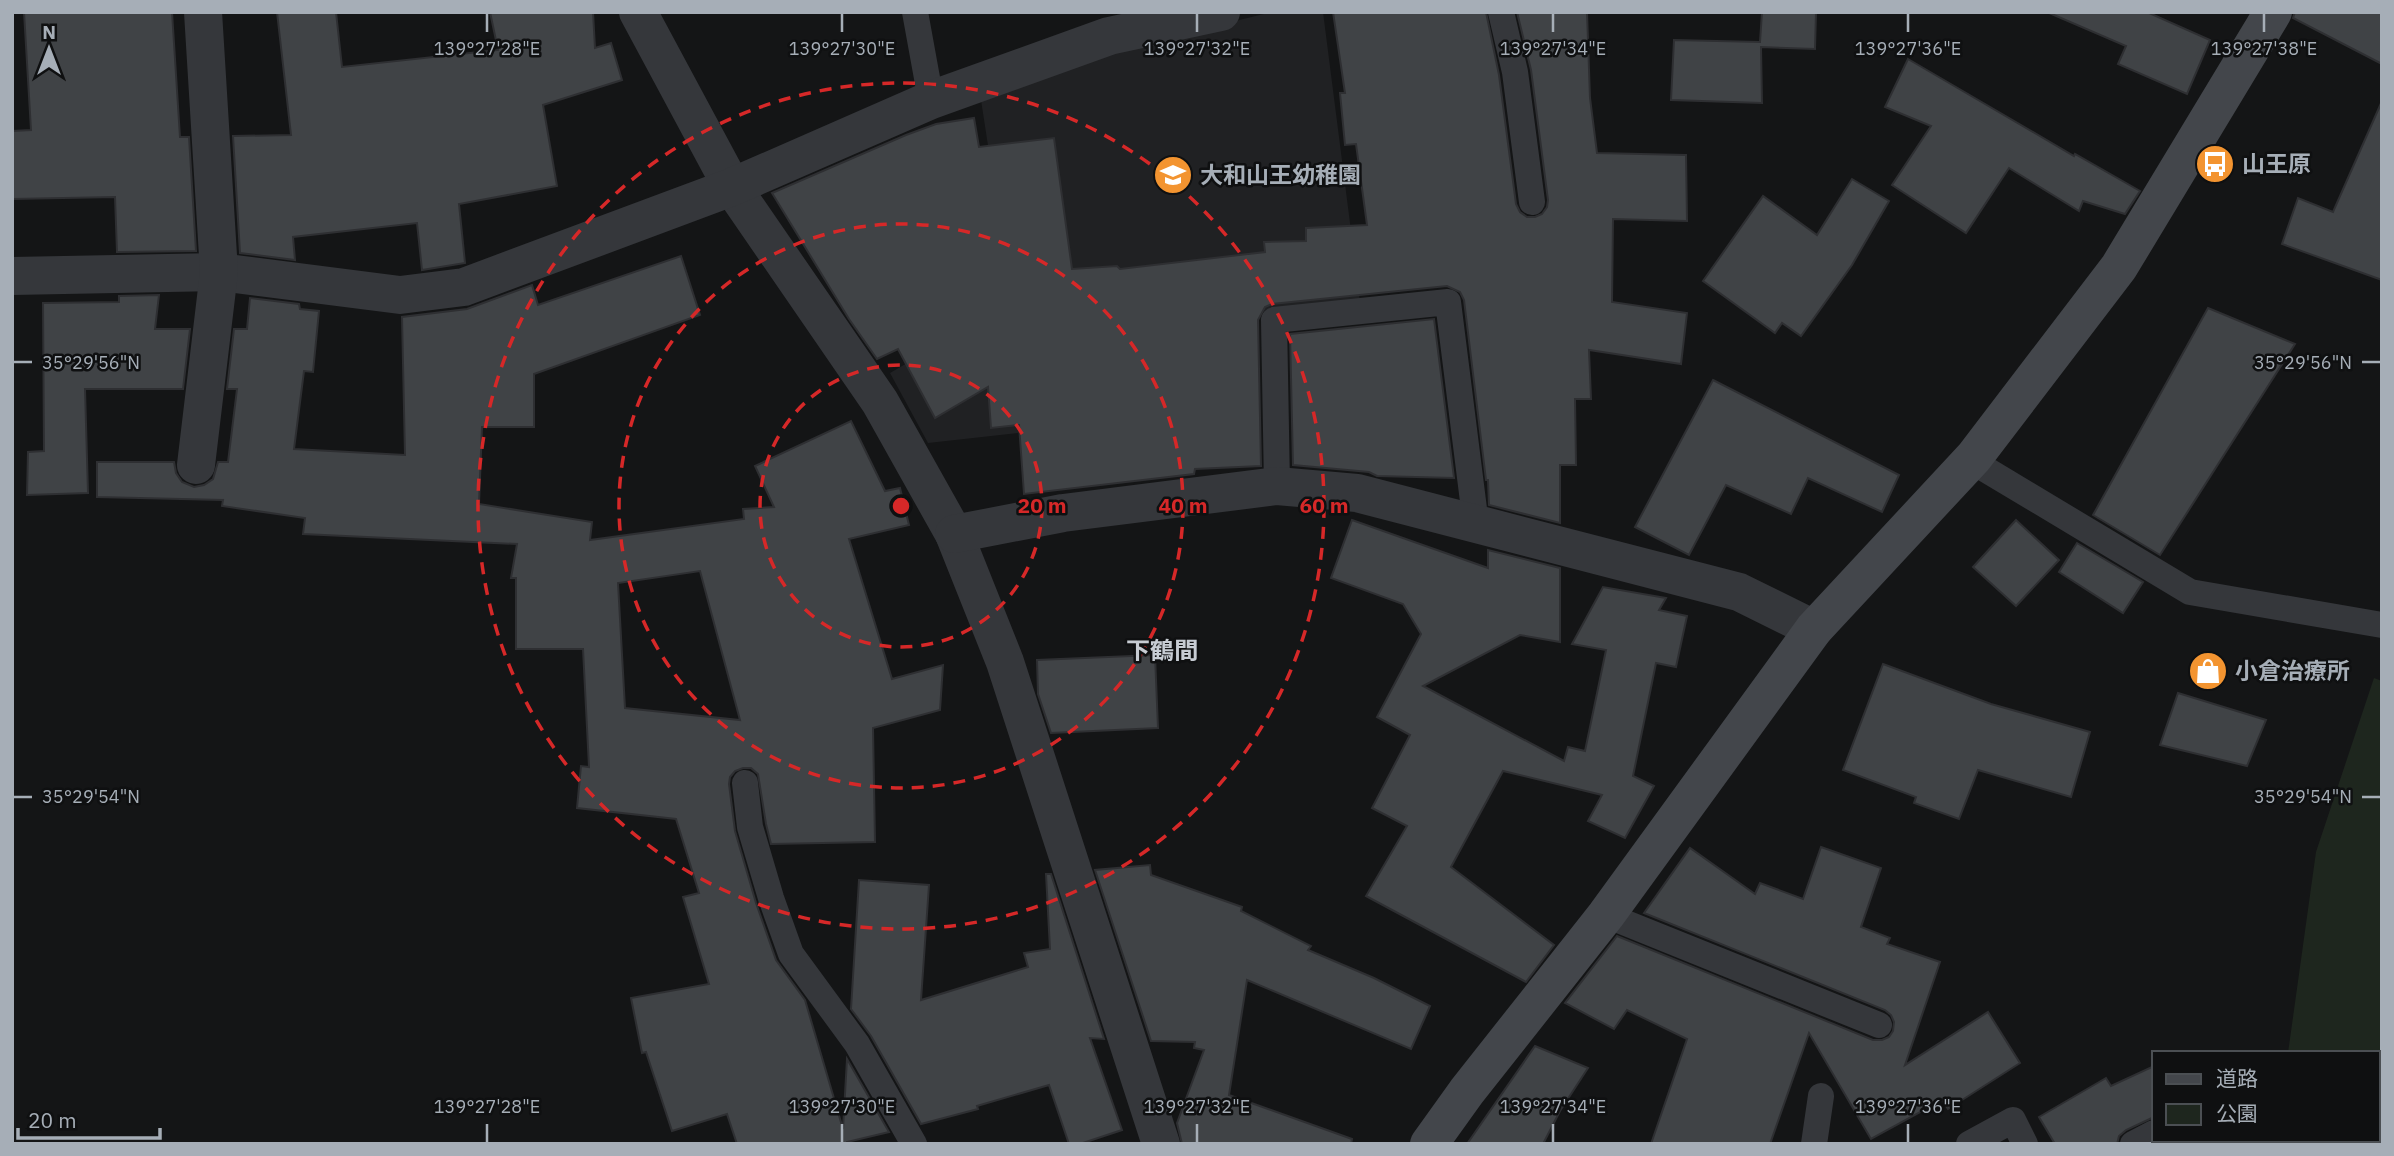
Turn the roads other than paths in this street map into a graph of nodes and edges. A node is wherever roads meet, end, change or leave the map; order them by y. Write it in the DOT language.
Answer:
graph roads {
  1 [pos="203,12"];
  2 [pos="638,12"];
  3 [pos="915,12"];
  4 [pos="1221,12"];
  5 [pos="1501,12"];
  6 [pos="2273,12"];
  7 [pos="931,100"];
  8 [pos="732,187"];
  9 [pos="1532,202"];
  10 [pos="219,272"];
  11 [pos="12,276"];
  12 [pos="1970,460"];
  13 [pos="196,465"];
  14 [pos="1278,486"];
  15 [pos="1476,525"];
  16 [pos="954,534"];
  17 [pos="2382,625"];
  18 [pos="1814,629"];
  19 [pos="745,783"];
  20 [pos="1606,915"];
  21 [pos="1879,1025"];
  22 [pos="1821,1096"];
  23 [pos="2152,1134"];
  24 [pos="914,1144"];
  25 [pos="1161,1144"];
  26 [pos="1429,1144"];
  27 [pos="1814,1144"];
  28 [pos="1969,1144"];
  29 [pos="2025,1144"];
  30 [pos="2133,1144"];
  1 -- 10 [label="street"];
  2 -- 8 [label="street"];
  3 -- 7 [label="lane"];
  4 -- 7 [label="street"];
  5 -- 9 [label="lane"];
  6 -- 12 [label="street"];
  7 -- 8 [label="street"];
  8 -- 10 [label="street"];
  8 -- 16 [label="street"];
  10 -- 11 [label="street"];
  10 -- 13 [label="street"];
  12 -- 17 [label="lane"];
  12 -- 18 [label="street"];
  14 -- 15 [label="street"];
  14 -- 15 [label="lane"];
  14 -- 16 [label="street"];
  15 -- 18 [label="street"];
  16 -- 25 [label="street"];
  18 -- 20 [label="street"];
  19 -- 24 [label="lane"];
  20 -- 21 [label="lane"];
  20 -- 26 [label="street"];
  22 -- 27 [label="lane"];
  23 -- 30 [label="lane"];
  28 -- 29 [label="lane"];
}
